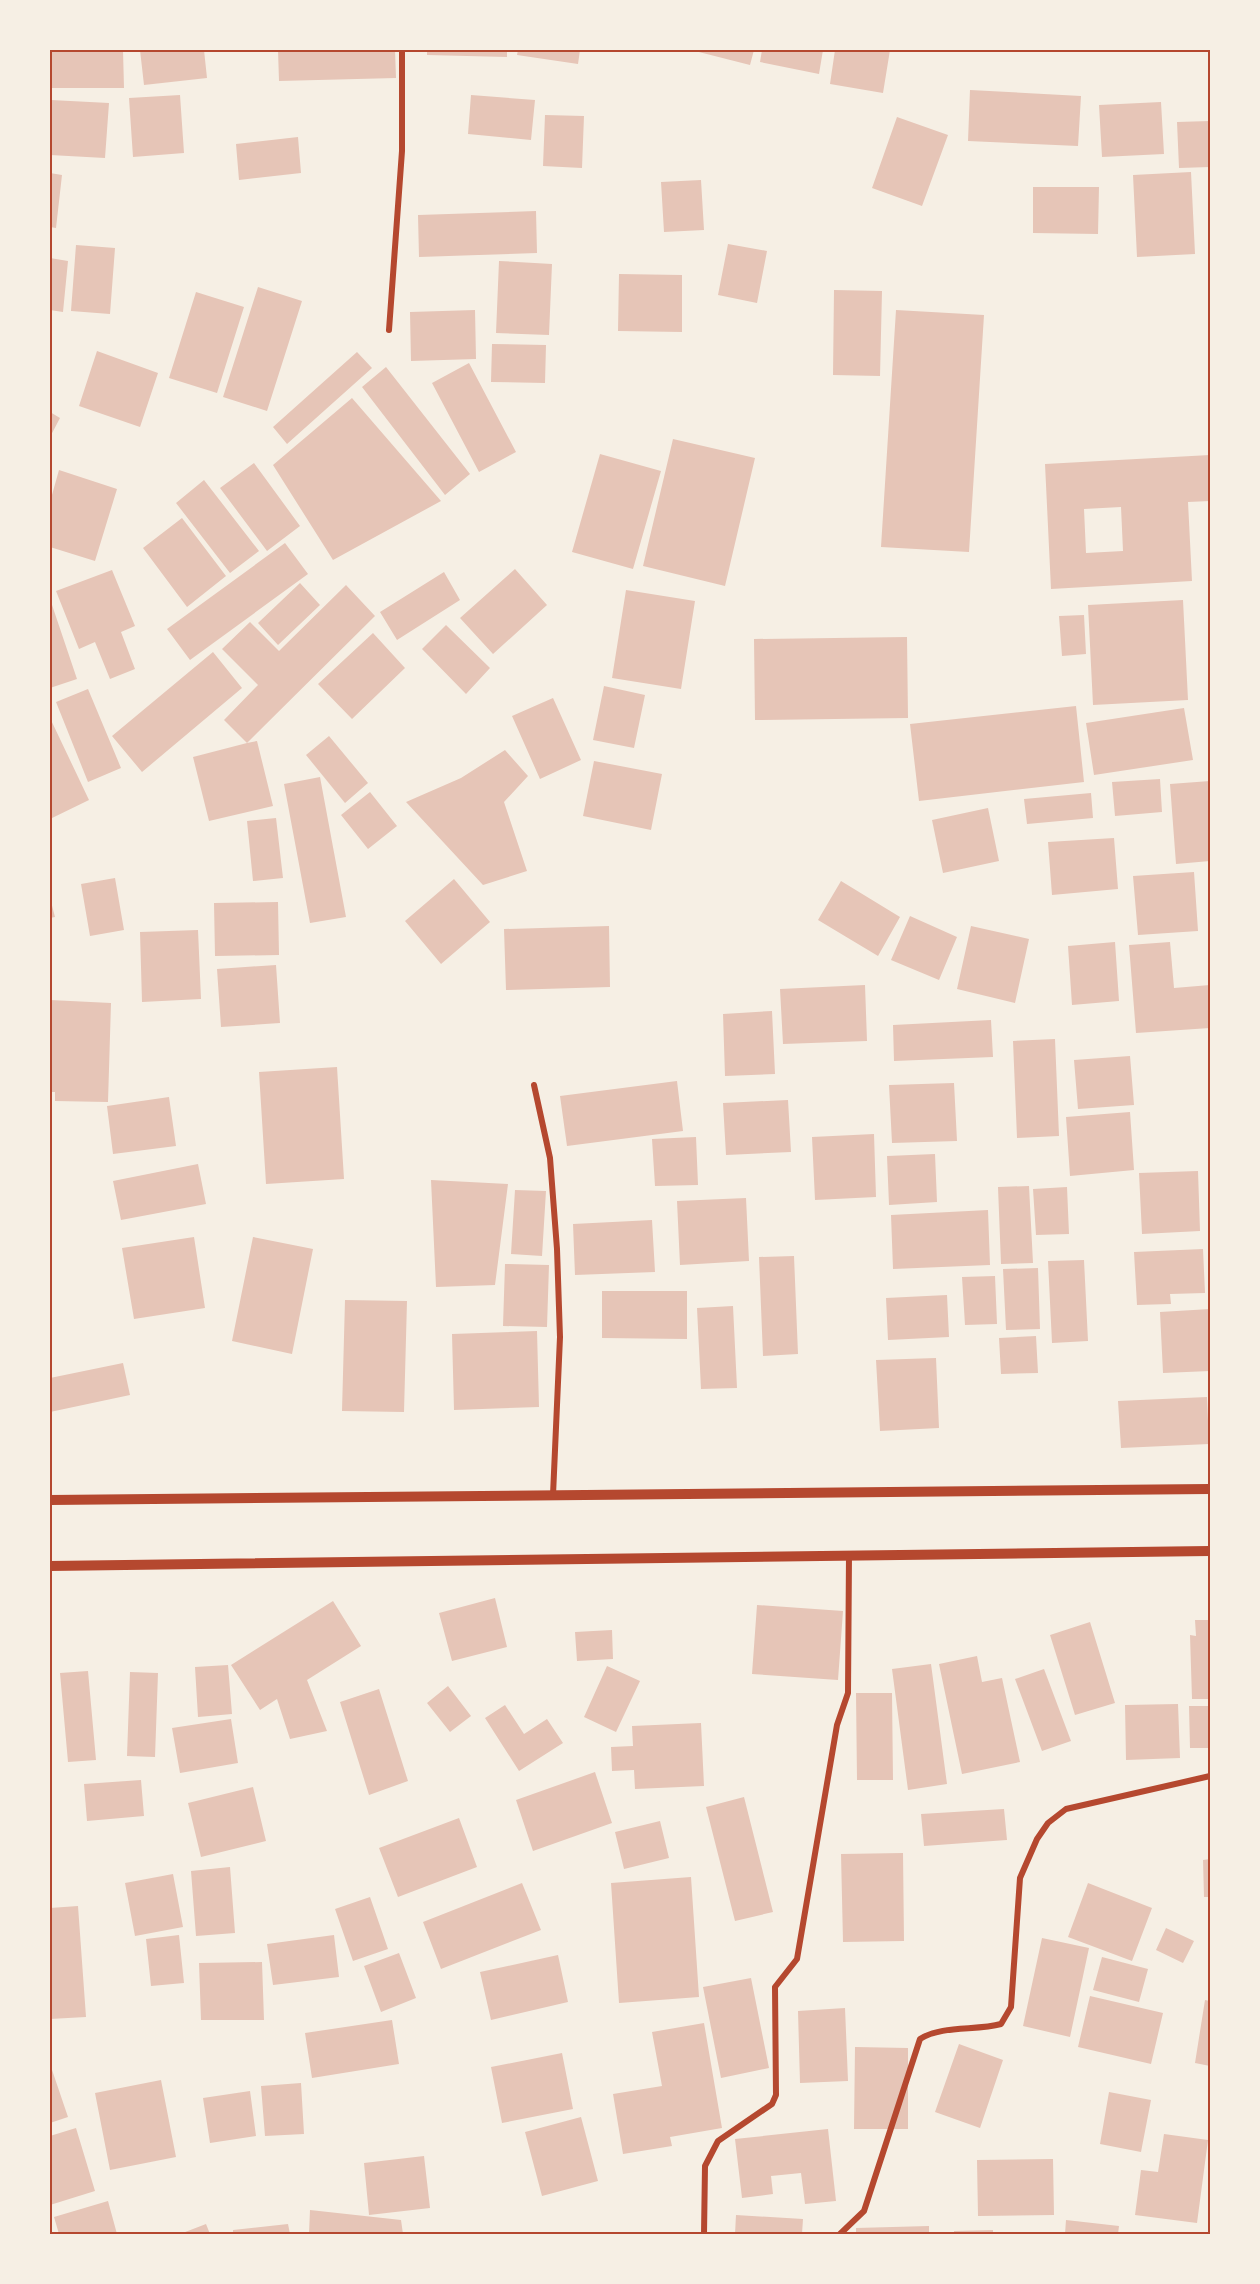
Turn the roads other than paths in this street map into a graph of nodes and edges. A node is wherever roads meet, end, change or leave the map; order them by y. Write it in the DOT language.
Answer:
graph roads {
  1 [pos="402,50"];
  2 [pos="389,330"];
  3 [pos="534,1085"];
  4 [pos="1210,1489"];
  5 [pos="553,1495"];
  6 [pos="50,1500"];
  7 [pos="1210,1551"];
  8 [pos="849,1555"];
  9 [pos="50,1566"];
  10 [pos="1210,1776"];
  11 [pos="704,2235"];
  12 [pos="840,2235"];
  1 -- 2 [label="street"];
  3 -- 5 [label="street"];
  4 -- 5 [label="street"];
  5 -- 6 [label="street"];
  7 -- 8 [label="street"];
  8 -- 9 [label="street"];
  8 -- 11 [label="street"];
  10 -- 12 [label="street"];
}
